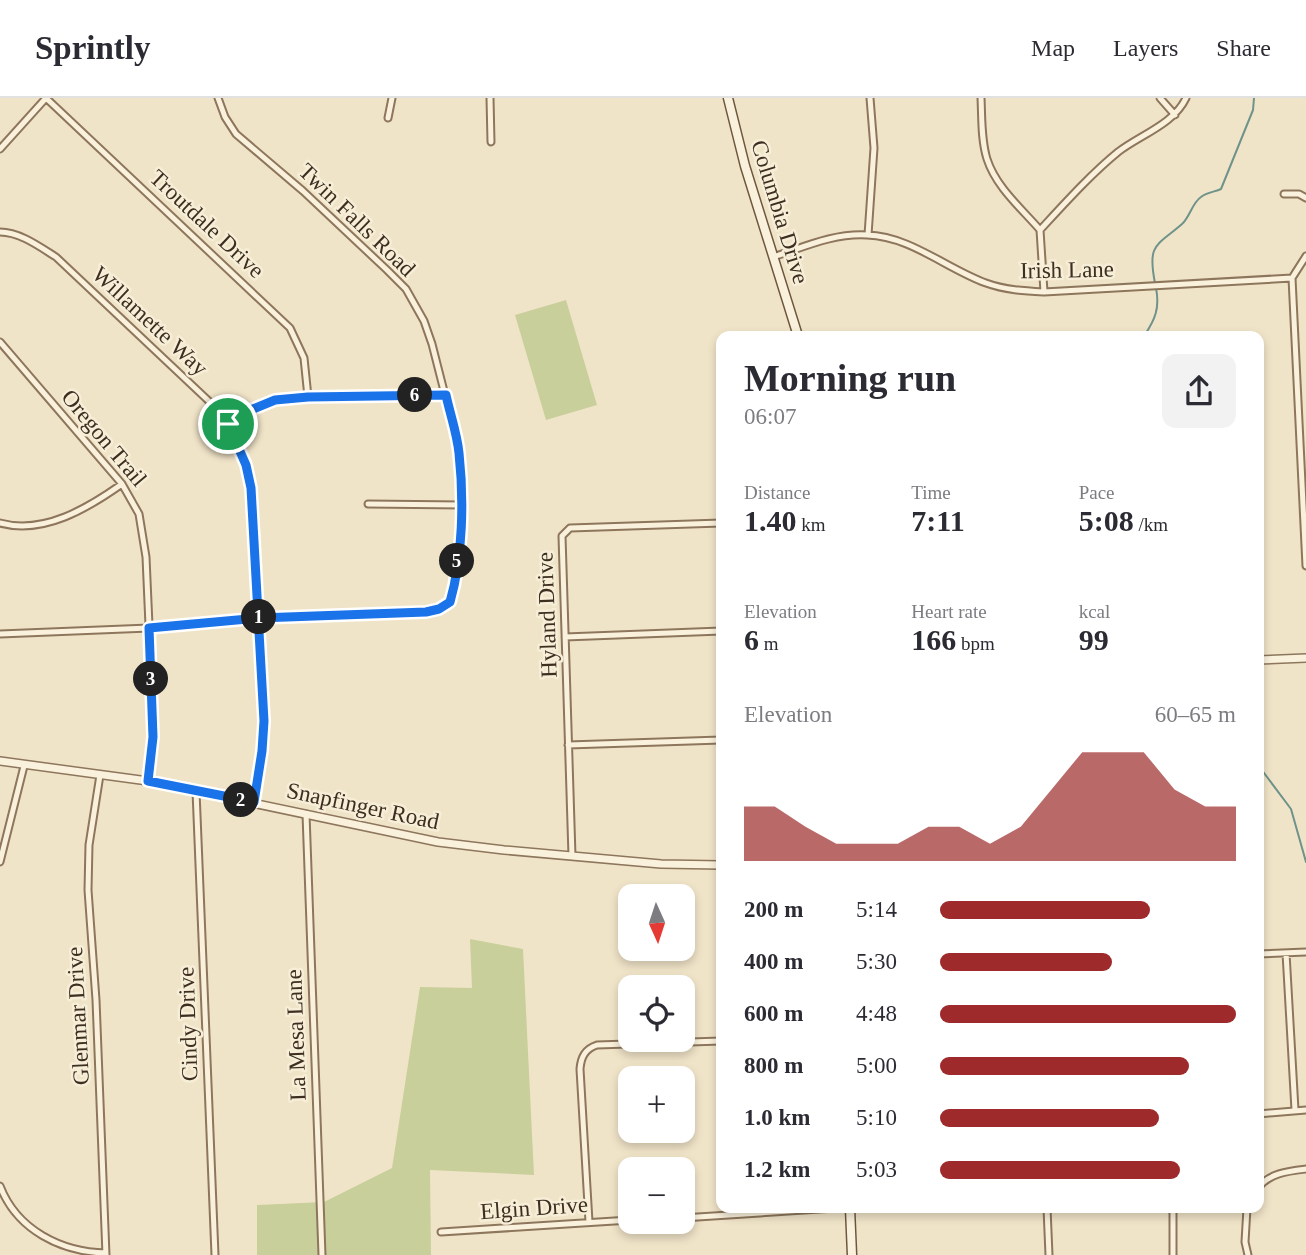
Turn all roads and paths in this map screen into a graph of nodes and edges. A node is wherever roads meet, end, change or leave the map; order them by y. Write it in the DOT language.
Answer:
graph roads {
  1 [pos="46,98"];
  2 [pos="218,98"];
  3 [pos="392,98"];
  4 [pos="490,98"];
  5 [pos="728,98"];
  6 [pos="870,98"];
  7 [pos="981,98"];
  8 [pos="1160,98"];
  9 [pos="1186,98"];
  10 [pos="1175,115"];
  11 [pos="388,118"];
  12 [pos="491,142"];
  13 [pos="0,149"];
  14 [pos="1284,194"];
  15 [pos="1306,198"];
  16 [pos="1040,230"];
  17 [pos="0,232"];
  18 [pos="868,234"];
  19 [pos="1306,256"];
  20 [pos="773,257"];
  21 [pos="1292,278"];
  22 [pos="1044,292"];
  23 [pos="796,331"];
  24 [pos="0,342"];
  25 [pos="446,395"];
  26 [pos="308,397"];
  27 [pos="228,424"];
  28 [pos="122,484"];
  29 [pos="368,505"];
  30 [pos="463,505"];
  31 [pos="0,523"];
  32 [pos="716,523"];
  33 [pos="1305,526"];
  34 [pos="1306,566"];
  35 [pos="259,618"];
  36 [pos="149,628"];
  37 [pos="716,631"];
  38 [pos="0,634"];
  39 [pos="565,637"];
  40 [pos="1306,658"];
  41 [pos="1264,660"];
  42 [pos="716,740"];
  43 [pos="569,746"];
  44 [pos="0,761"];
  45 [pos="24,765"];
  46 [pos="100,775"];
  47 [pos="148,781"];
  48 [pos="196,791"];
  49 [pos="254,802"];
  50 [pos="306,814"];
  51 [pos="572,856"];
  52 [pos="0,862"];
  53 [pos="716,865"];
  54 [pos="1306,952"];
  55 [pos="1286,953"];
  56 [pos="1264,954"];
  57 [pos="716,1041"];
  58 [pos="1295,1110"];
  59 [pos="1306,1110"];
  60 [pos="1264,1113"];
  61 [pos="1306,1169"];
  62 [pos="1264,1182"];
  63 [pos="0,1186"];
  64 [pos="758,1213"];
  65 [pos="850,1213"];
  66 [pos="1047,1213"];
  67 [pos="1173,1213"];
  68 [pos="1247,1213"];
  69 [pos="695,1217"];
  70 [pos="618,1221"];
  71 [pos="589,1222"];
  72 [pos="440,1232"];
  73 [pos="106,1254"];
  74 [pos="215,1255"];
  75 [pos="322,1255"];
  76 [pos="852,1255"];
  77 [pos="1048,1255"];
  78 [pos="1174,1255"];
  79 [pos="1248,1255"];
  1 -- 13 [label="street"];
  1 -- 26 [label="street, Troutdale Drive"];
  2 -- 25 [label="street, Twin Falls Road"];
  3 -- 11 [label="street"];
  4 -- 12 [label="street"];
  5 -- 20 [label="main road, Columbia Drive"];
  6 -- 18 [label="street"];
  7 -- 16 [label="street"];
  8 -- 10 [label="street"];
  9 -- 10 [label="street"];
  10 -- 16 [label="street"];
  14 -- 15 [label="street"];
  16 -- 22 [label="street"];
  17 -- 27 [label="street, Willamette Way"];
  18 -- 20 [label="street, Irish Lane"];
  18 -- 22 [label="street, Irish Lane"];
  19 -- 21 [label="street"];
  20 -- 23 [label="main road, Columbia Drive"];
  21 -- 22 [label="street, Irish Lane"];
  21 -- 33 [label="street"];
  24 -- 28 [label="street, Oregon Trail"];
  25 -- 26 [label="street"];
  25 -- 30 [label="street, Twin Falls Road"];
  26 -- 27 [label="street"];
  27 -- 35 [label="street, Willamette Way"];
  28 -- 31 [label="street"];
  28 -- 36 [label="street, Oregon Trail"];
  29 -- 30 [label="street"];
  30 -- 35 [label="street, Twin Falls Road"];
  32 -- 39 [label="street, Hyland Drive"];
  33 -- 34 [label="street"];
  35 -- 36 [label="street, Twin Falls Road"];
  35 -- 49 [label="street, Willamette Way"];
  36 -- 38 [label="street, Twin Falls Road"];
  36 -- 47 [label="street, Oregon Trail"];
  37 -- 39 [label="street"];
  39 -- 43 [label="street, Hyland Drive"];
  40 -- 41 [label="street"];
  42 -- 43 [label="street"];
  43 -- 51 [label="street, Hyland Drive"];
  44 -- 45 [label="street, Snapfinger Road"];
  45 -- 46 [label="street, Snapfinger Road"];
  45 -- 52 [label="street"];
  46 -- 47 [label="street, Snapfinger Road"];
  46 -- 73 [label="street, Glenmar Drive"];
  47 -- 48 [label="street, Snapfinger Road"];
  48 -- 49 [label="street, Snapfinger Road"];
  48 -- 74 [label="street, Cindy Drive"];
  49 -- 50 [label="street, Snapfinger Road"];
  50 -- 51 [label="street, Snapfinger Road"];
  50 -- 75 [label="street, La Mesa Lane"];
  51 -- 53 [label="street, Snapfinger Road"];
  54 -- 55 [label="street"];
  55 -- 56 [label="street"];
  55 -- 58 [label="street"];
  57 -- 71 [label="street"];
  58 -- 59 [label="street"];
  58 -- 60 [label="street"];
  61 -- 62 [label="street"];
  63 -- 73 [label="street"];
  64 -- 69 [label="street"];
  65 -- 76 [label="main road"];
  66 -- 77 [label="street"];
  67 -- 78 [label="street"];
  68 -- 79 [label="street"];
  70 -- 71 [label="street, Elgin Drive"];
  71 -- 72 [label="street, Elgin Drive"];
}
